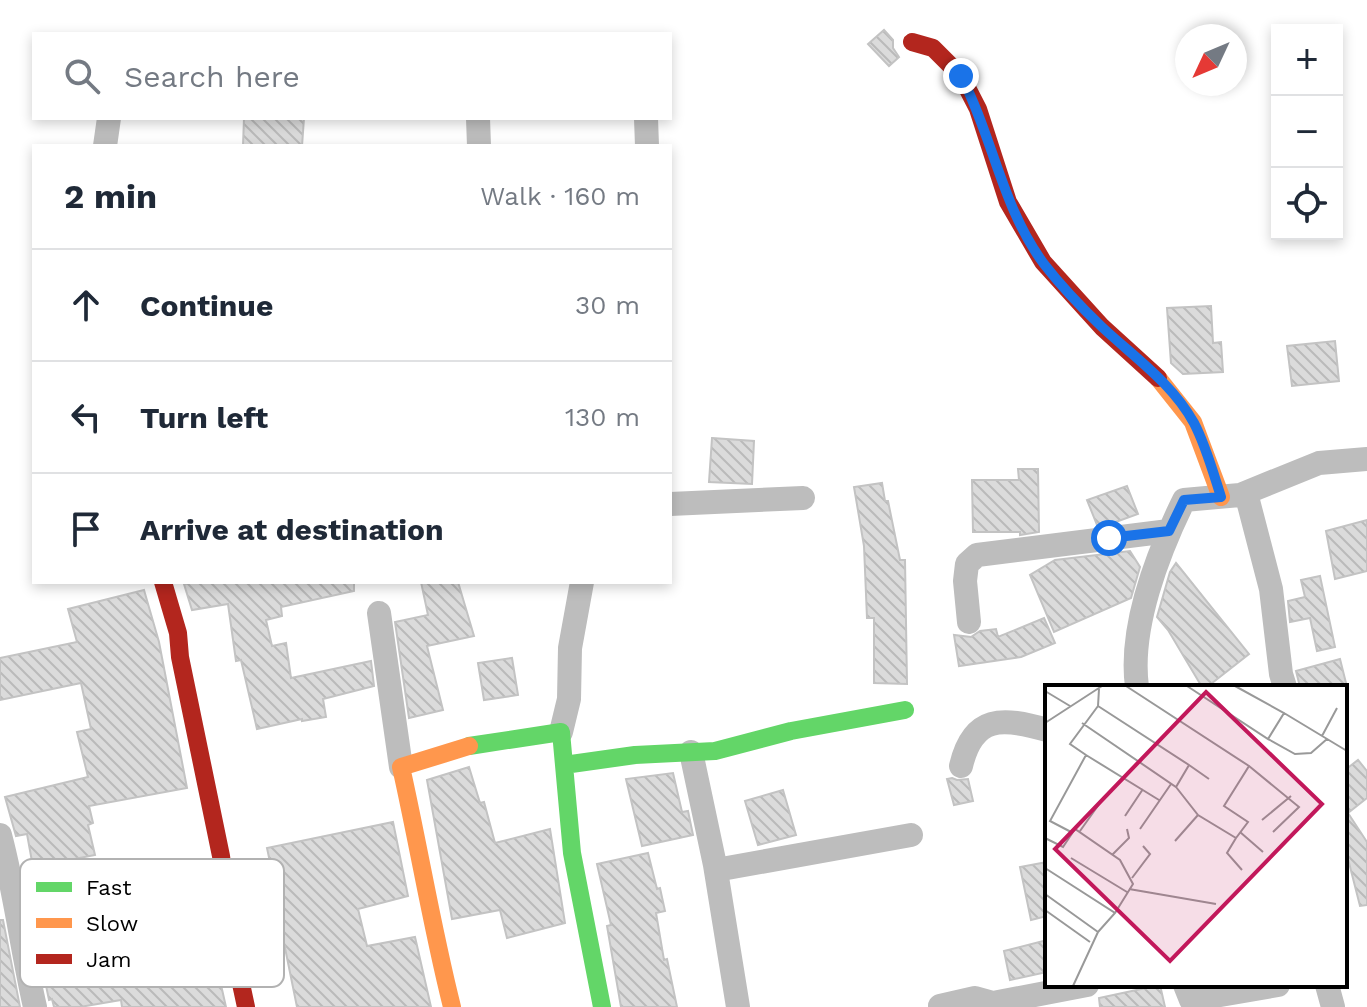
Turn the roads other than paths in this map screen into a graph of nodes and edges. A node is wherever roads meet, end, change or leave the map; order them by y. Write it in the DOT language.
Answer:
graph roads {
  1 [pos="912,42"];
  2 [pos="109,120"];
  3 [pos="478,120"];
  4 [pos="646,120"];
  5 [pos="105,144"];
  6 [pos="479,144"];
  7 [pos="647,144"];
  8 [pos="1367,459"];
  9 [pos="1246,493"];
  10 [pos="1221,497"];
  11 [pos="803,498"];
  12 [pos="672,504"];
  13 [pos="1169,531"];
  14 [pos="164,584"];
  15 [pos="582,584"];
  16 [pos="379,613"];
  17 [pos="969,622"];
  18 [pos="1137,685"];
  19 [pos="1284,685"];
  20 [pos="905,710"];
  21 [pos="1045,730"];
  22 [pos="561,732"];
  23 [pos="691,752"];
  24 [pos="564,765"];
  25 [pos="961,766"];
  26 [pos="401,767"];
  27 [pos="0,835"];
  28 [pos="911,835"];
  29 [pos="221,859"];
  30 [pos="716,870"];
  31 [pos="20,932"];
  32 [pos="31,987"];
  33 [pos="242,987"];
  34 [pos="1077,987"];
  35 [pos="1186,987"];
  36 [pos="1270,987"];
  37 [pos="1328,987"];
  38 [pos="1218,1001"];
  39 [pos="940,1006"];
  40 [pos="35,1007"];
  41 [pos="246,1007"];
  42 [pos="452,1007"];
  43 [pos="602,1007"];
  44 [pos="738,1007"];
  45 [pos="1333,1007"];
  1 -- 10 [label="street"];
  2 -- 5 [label="street"];
  3 -- 6 [label="street"];
  4 -- 7 [label="street"];
  8 -- 9 [label="street"];
  9 -- 10 [label="street"];
  9 -- 19 [label="street"];
  10 -- 13 [label="street"];
  11 -- 12 [label="street"];
  13 -- 17 [label="street"];
  13 -- 18 [label="street"];
  14 -- 29 [label="street"];
  15 -- 22 [label="street"];
  16 -- 26 [label="street"];
  20 -- 23 [label="street"];
  21 -- 25 [label="street"];
  22 -- 24 [label="street"];
  22 -- 26 [label="street"];
  23 -- 24 [label="street"];
  23 -- 30 [label="street"];
  24 -- 43 [label="street"];
  26 -- 42 [label="street"];
  27 -- 31 [label="street"];
  28 -- 30 [label="street"];
  30 -- 44 [label="street"];
  32 -- 40 [label="street"];
  33 -- 41 [label="street"];
  34 -- 39 [label="street"];
  35 -- 38 [label="street"];
  36 -- 38 [label="street"];
  37 -- 45 [label="street"];
}
